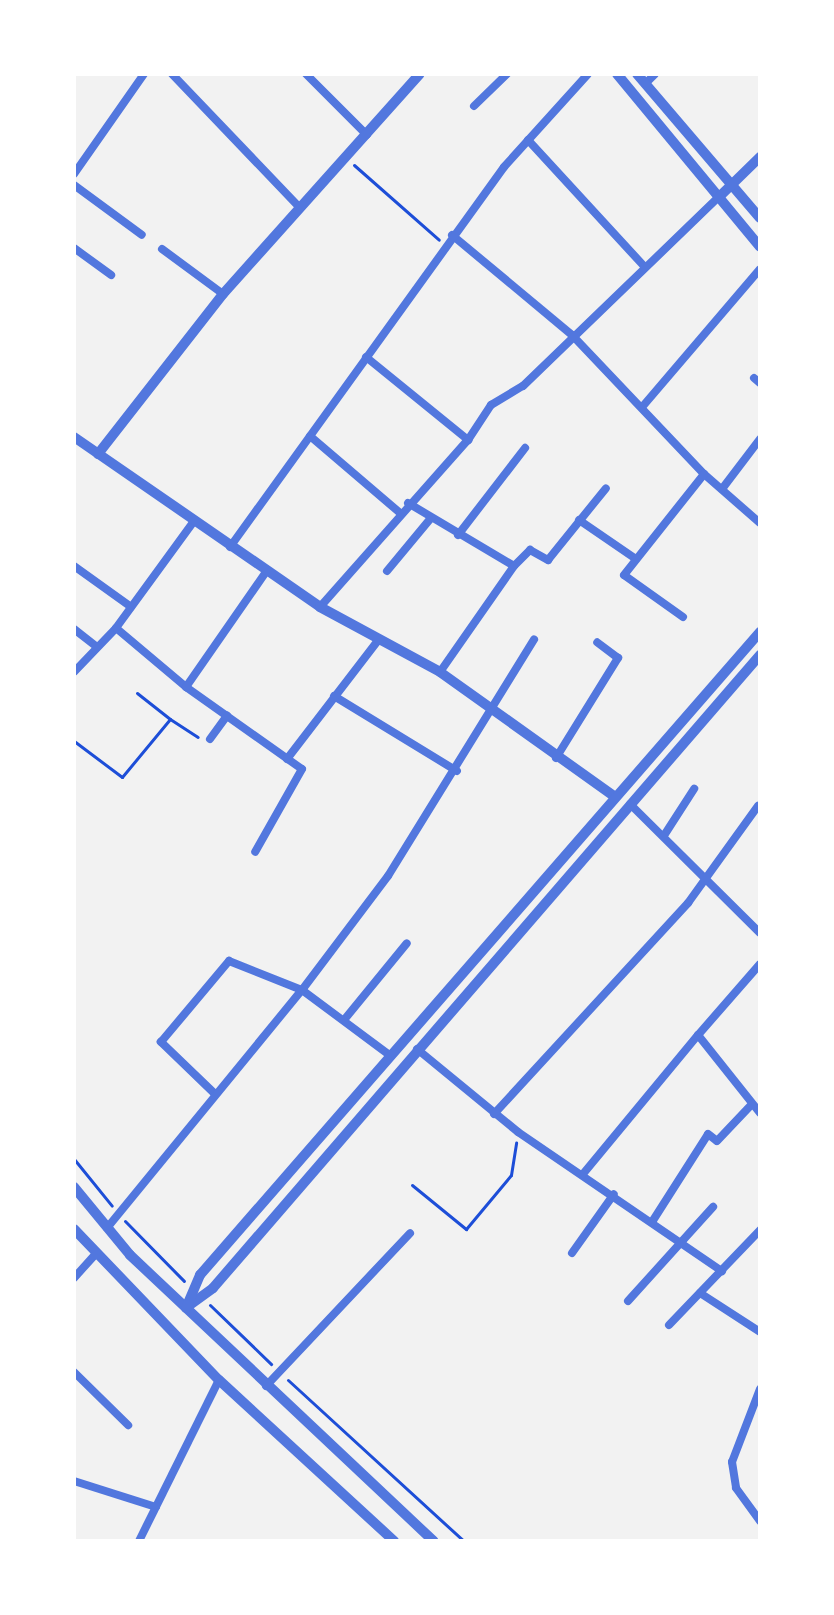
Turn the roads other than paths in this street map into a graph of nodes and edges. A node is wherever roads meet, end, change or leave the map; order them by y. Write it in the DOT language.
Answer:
graph roads {
  1 [pos="144,74"];
  2 [pos="172,74"];
  3 [pos="306,74"];
  4 [pos="420,74"];
  5 [pos="507,74"];
  6 [pos="588,74"];
  7 [pos="617,74"];
  8 [pos="637,74"];
  9 [pos="655,74"];
  10 [pos="645,84"];
  11 [pos="474,106"];
  12 [pos="367,135"];
  13 [pos="528,140"];
  14 [pos="760,157"];
  15 [pos="74,174"];
  16 [pos="74,185"];
  17 [pos="731,185"];
  18 [pos="718,198"];
  19 [pos="299,207"];
  20 [pos="760,218"];
  21 [pos="142,235"];
  22 [pos="452,235"];
  23 [pos="760,247"];
  24 [pos="74,248"];
  25 [pos="162,249"];
  26 [pos="643,265"];
  27 [pos="760,269"];
  28 [pos="111,275"];
  29 [pos="223,294"];
  30 [pos="572,335"];
  31 [pos="366,357"];
  32 [pos="643,406"];
  33 [pos="310,436"];
  34 [pos="74,437"];
  35 [pos="760,439"];
  36 [pos="468,440"];
  37 [pos="525,448"];
  38 [pos="98,454"];
  39 [pos="704,474"];
  40 [pos="606,488"];
  41 [pos="722,489"];
  42 [pos="408,503"];
  43 [pos="399,512"];
  44 [pos="431,518"];
  45 [pos="579,520"];
  46 [pos="194,521"];
  47 [pos="760,523"];
  48 [pos="458,535"];
  49 [pos="230,547"];
  50 [pos="636,559"];
  51 [pos="74,566"];
  52 [pos="514,566"];
  53 [pos="387,571"];
  54 [pos="266,572"];
  55 [pos="131,607"];
  56 [pos="320,607"];
  57 [pos="683,617"];
  58 [pos="116,628"];
  59 [pos="74,629"];
  60 [pos="760,632"];
  61 [pos="379,639"];
  62 [pos="534,640"];
  63 [pos="597,642"];
  64 [pos="97,647"];
  65 [pos="758,661"];
  66 [pos="74,672"];
  67 [pos="440,672"];
  68 [pos="186,687"];
  69 [pos="334,696"];
  70 [pos="493,712"];
  71 [pos="227,716"];
  72 [pos="210,739"];
  73 [pos="556,758"];
  74 [pos="287,759"];
  75 [pos="457,771"];
  76 [pos="694,789"];
  77 [pos="615,797"];
  78 [pos="630,804"];
  79 [pos="758,806"];
  80 [pos="665,834"];
  81 [pos="255,852"];
  82 [pos="705,876"];
  83 [pos="511,920"];
  84 [pos="523,931"];
  85 [pos="760,933"];
  86 [pos="407,943"];
  87 [pos="760,964"];
  88 [pos="302,990"];
  89 [pos="344,1020"];
  90 [pos="698,1035"];
  91 [pos="417,1049"];
  92 [pos="391,1056"];
  93 [pos="214,1093"];
  94 [pos="751,1105"];
  95 [pos="760,1113"];
  96 [pos="494,1114"];
  97 [pos="583,1174"];
  98 [pos="74,1187"];
  99 [pos="614,1194"];
  100 [pos="713,1207"];
  101 [pos="652,1222"];
  102 [pos="107,1228"];
  103 [pos="74,1229"];
  104 [pos="760,1230"];
  105 [pos="410,1233"];
  106 [pos="683,1241"];
  107 [pos="572,1253"];
  108 [pos="95,1255"];
  109 [pos="722,1271"];
  110 [pos="74,1278"];
  111 [pos="700,1293"];
  112 [pos="197,1294"];
  113 [pos="628,1301"];
  114 [pos="186,1308"];
  115 [pos="669,1325"];
  116 [pos="760,1332"];
  117 [pos="74,1372"];
  118 [pos="219,1380"];
  119 [pos="266,1386"];
  120 [pos="760,1389"];
  121 [pos="128,1425"];
  122 [pos="74,1481"];
  123 [pos="156,1507"];
  124 [pos="760,1521"];
  125 [pos="421,1537"];
  126 [pos="140,1541"];
  127 [pos="394,1541"];
  128 [pos="433,1541"];
  1 -- 15 [label="street"];
  2 -- 19 [label="street"];
  3 -- 12 [label="street"];
  4 -- 12 [label="street"];
  5 -- 11 [label="street"];
  6 -- 13 [label="street"];
  7 -- 18 [label="street"];
  8 -- 10 [label="street"];
  9 -- 10 [label="street"];
  10 -- 17 [label="street"];
  12 -- 19 [label="street"];
  13 -- 22 [label="street"];
  13 -- 26 [label="street"];
  14 -- 17 [label="street"];
  16 -- 21 [label="street"];
  17 -- 18 [label="street"];
  17 -- 20 [label="street"];
  18 -- 23 [label="street"];
  18 -- 26 [label="street"];
  19 -- 29 [label="street"];
  22 -- 30 [label="street"];
  22 -- 31 [label="street"];
  24 -- 28 [label="street"];
  25 -- 29 [label="street"];
  26 -- 30 [label="street"];
  27 -- 32 [label="street"];
  29 -- 38 [label="street"];
  30 -- 32 [label="street"];
  30 -- 36 [label="street"];
  31 -- 33 [label="street"];
  31 -- 36 [label="street"];
  32 -- 39 [label="street"];
  33 -- 43 [label="street"];
  33 -- 49 [label="street"];
  34 -- 38 [label="street"];
  35 -- 41 [label="street"];
  36 -- 42 [label="street"];
  37 -- 48 [label="street"];
  38 -- 46 [label="street"];
  39 -- 41 [label="street"];
  39 -- 50 [label="street"];
  40 -- 45 [label="street"];
  41 -- 47 [label="street"];
  42 -- 43 [label="street"];
  42 -- 44 [label="street"];
  43 -- 56 [label="street"];
  44 -- 48 [label="street"];
  44 -- 53 [label="street"];
  45 -- 50 [label="street"];
  45 -- 52 [label="street"];
  46 -- 49 [label="street"];
  46 -- 55 [label="street"];
  48 -- 52 [label="street"];
  49 -- 54 [label="street"];
  50 -- 57 [label="street"];
  51 -- 55 [label="street"];
  52 -- 67 [label="street"];
  54 -- 56 [label="street"];
  54 -- 68 [label="street"];
  55 -- 58 [label="street"];
  56 -- 61 [label="street"];
  58 -- 64 [label="street"];
  58 -- 68 [label="street"];
  59 -- 64 [label="street"];
  60 -- 77 [label="street"];
  61 -- 67 [label="street"];
  61 -- 69 [label="street"];
  62 -- 70 [label="street"];
  63 -- 73 [label="street"];
  64 -- 66 [label="street"];
  65 -- 78 [label="street"];
  67 -- 70 [label="street"];
  68 -- 71 [label="street"];
  69 -- 74 [label="street"];
  69 -- 75 [label="street"];
  70 -- 73 [label="street"];
  70 -- 75 [label="street"];
  71 -- 72 [label="street"];
  71 -- 74 [label="street"];
  73 -- 77 [label="street"];
  74 -- 81 [label="street"];
  75 -- 88 [label="street"];
  76 -- 80 [label="street"];
  77 -- 83 [label="street"];
  78 -- 80 [label="street"];
  78 -- 84 [label="street"];
  79 -- 82 [label="street"];
  80 -- 82 [label="street"];
  82 -- 85 [label="street"];
  82 -- 96 [label="street"];
  83 -- 84 [label="street"];
  83 -- 92 [label="street"];
  84 -- 91 [label="street"];
  86 -- 89 [label="street"];
  87 -- 90 [label="street"];
  88 -- 89 [label="street"];
  88 -- 93 [label="street"];
  88 -- 93 [label="street"];
  89 -- 92 [label="street"];
  90 -- 94 [label="street"];
  90 -- 97 [label="street"];
  91 -- 96 [label="street"];
  91 -- 112 [label="street"];
  92 -- 112 [label="street"];
  93 -- 102 [label="street"];
  94 -- 95 [label="street"];
  94 -- 101 [label="street"];
  96 -- 97 [label="street"];
  97 -- 99 [label="street"];
  98 -- 102 [label="street"];
  99 -- 101 [label="street"];
  99 -- 107 [label="street"];
  100 -- 106 [label="street"];
  101 -- 106 [label="street"];
  102 -- 114 [label="street"];
  103 -- 108 [label="street"];
  104 -- 109 [label="street"];
  105 -- 119 [label="street"];
  106 -- 109 [label="street"];
  106 -- 113 [label="street"];
  108 -- 110 [label="street"];
  108 -- 118 [label="street"];
  109 -- 111 [label="street"];
  111 -- 115 [label="street"];
  111 -- 116 [label="street"];
  112 -- 114 [label="street"];
  114 -- 119 [label="street"];
  117 -- 121 [label="street"];
  118 -- 123 [label="street"];
  118 -- 127 [label="street"];
  119 -- 125 [label="street"];
  120 -- 124 [label="street"];
  122 -- 123 [label="street"];
  123 -- 126 [label="street"];
  125 -- 128 [label="street"];
}
